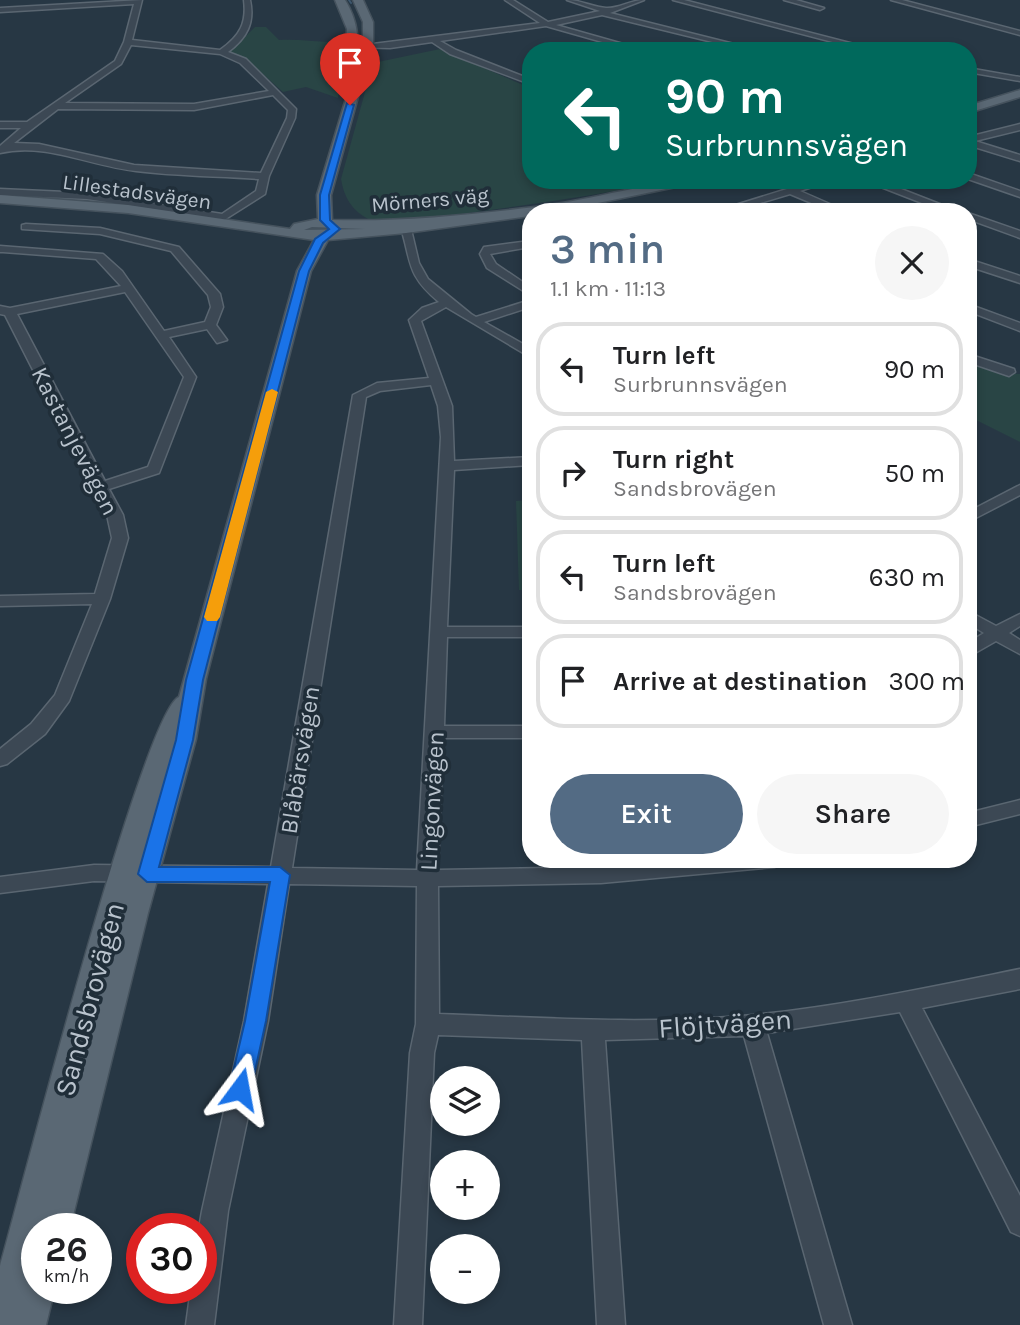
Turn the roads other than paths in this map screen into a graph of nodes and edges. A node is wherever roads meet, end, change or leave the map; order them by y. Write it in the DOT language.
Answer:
graph roads {
  1 [pos="247,0"];
  2 [pos="340,0"];
  3 [pos="358,0"];
  4 [pos="508,0"];
  5 [pos="570,0"];
  6 [pos="641,0"];
  7 [pos="676,0"];
  8 [pos="717,0"];
  9 [pos="787,0"];
  10 [pos="894,0"];
  11 [pos="138,1"];
  12 [pos="696,6"];
  13 [pos="820,8"];
  14 [pos="0,10"];
  15 [pos="605,12"];
  16 [pos="550,25"];
  17 [pos="1020,33"];
  18 [pos="433,40"];
  19 [pos="128,42"];
  20 [pos="611,42"];
  21 [pos="722,42"];
  22 [pos="841,42"];
  23 [pos="352,47"];
  24 [pos="366,47"];
  25 [pos="222,52"];
  26 [pos="522,71"];
  27 [pos="977,72"];
  28 [pos="510,75"];
  29 [pos="522,79"];
  30 [pos="1020,80"];
  31 [pos="275,92"];
  32 [pos="1020,94"];
  33 [pos="55,106"];
  34 [pos="977,107"];
  35 [pos="345,120"];
  36 [pos="0,125"];
  37 [pos="29,125"];
  38 [pos="1020,127"];
  39 [pos="977,139"];
  40 [pos="977,144"];
  41 [pos="3,148"];
  42 [pos="1020,158"];
  43 [pos="264,176"];
  44 [pos="977,179"];
  45 [pos="656,189"];
  46 [pos="798,189"];
  47 [pos="892,189"];
  48 [pos="791,191"];
  49 [pos="0,192"];
  50 [pos="1020,194"];
  51 [pos="324,195"];
  52 [pos="47,198"];
  53 [pos="0,199"];
  54 [pos="580,203"];
  55 [pos="757,203"];
  56 [pos="821,203"];
  57 [pos="931,203"];
  58 [pos="522,213"];
  59 [pos="977,219"];
  60 [pos="224,221"];
  61 [pos="406,228"];
  62 [pos="302,230"];
  63 [pos="328,230"];
  64 [pos="1020,235"];
  65 [pos="522,245"];
  66 [pos="1,251"];
  67 [pos="977,264"];
  68 [pos="304,271"];
  69 [pos="1020,280"];
  70 [pos="522,287"];
  71 [pos="128,288"];
  72 [pos="448,302"];
  73 [pos="522,306"];
  74 [pos="977,310"];
  75 [pos="5,311"];
  76 [pos="477,320"];
  77 [pos="210,325"];
  78 [pos="1020,327"];
  79 [pos="162,335"];
  80 [pos="221,340"];
  81 [pos="522,348"];
  82 [pos="977,361"];
  83 [pos="1009,372"];
  84 [pos="436,381"];
  85 [pos="522,461"];
  86 [pos="447,466"];
  87 [pos="100,487"];
  88 [pos="1020,489"];
  89 [pos="977,513"];
  90 [pos="102,599"];
  91 [pos="0,601"];
  92 [pos="1020,619"];
  93 [pos="977,622"];
  94 [pos="441,632"];
  95 [pos="522,632"];
  96 [pos="996,634"];
  97 [pos="977,646"];
  98 [pos="1020,648"];
  99 [pos="435,732"];
  100 [pos="522,732"];
  101 [pos="0,759"];
  102 [pos="1020,807"];
  103 [pos="977,818"];
  104 [pos="677,868"];
  105 [pos="135,874"];
  106 [pos="280,875"];
  107 [pos="427,878"];
  108 [pos="0,885"];
  109 [pos="1020,979"];
  110 [pos="906,1001"];
  111 [pos="428,1024"];
  112 [pos="753,1025"];
  113 [pos="593,1031"];
  114 [pos="57,1213"];
  115 [pos="1020,1223"];
  116 [pos="33,1304"];
  117 [pos="2,1325"];
  118 [pos="27,1325"];
  119 [pos="200,1325"];
  120 [pos="408,1325"];
  121 [pos="611,1325"];
  122 [pos="838,1325"];
  1 -- 25 [label="street"];
  2 -- 23 [label="main road"];
  3 -- 24 [label="main road"];
  4 -- 16 [label="street"];
  5 -- 15 [label="street"];
  6 -- 15 [label="street"];
  7 -- 12 [label="street"];
  8 -- 12 [label="street"];
  9 -- 13 [label="street"];
  10 -- 17 [label="street"];
  11 -- 14 [label="street"];
  11 -- 19 [label="street"];
  12 -- 22 [label="street"];
  15 -- 16 [label="street"];
  15 -- 21 [label="street"];
  16 -- 18 [label="street"];
  16 -- 20 [label="street"];
  18 -- 24 [label="street"];
  18 -- 28 [label="street"];
  19 -- 25 [label="street"];
  19 -- 33 [label="street"];
  23 -- 24 [label="street"];
  23 -- 35 [label="main road"];
  24 -- 35 [label="main road"];
  25 -- 31 [label="street"];
  26 -- 28 [label="street"];
  27 -- 30 [label="street"];
  28 -- 29 [label="street"];
  31 -- 33 [label="street"];
  31 -- 43 [label="street"];
  32 -- 34 [label="main road"];
  33 -- 37 [label="street"];
  35 -- 51 [label="main road"];
  36 -- 37 [label="street"];
  37 -- 41 [label="street"];
  38 -- 39 [label="street"];
  40 -- 42 [label="street"];
  41 -- 43 [label="street"];
  43 -- 60 [label="street"];
  44 -- 50 [label="street"];
  45 -- 54 [label="main road, Mörners väg"];
  46 -- 48 [label="street"];
  47 -- 57 [label="street"];
  48 -- 55 [label="street"];
  48 -- 56 [label="street"];
  49 -- 52 [label="street, Lillestadsvägen"];
  51 -- 62 [label="main road"];
  51 -- 63 [label="main road"];
  52 -- 53 [label="main road, Lillestadsvägen"];
  52 -- 60 [label="main road, Lillestadsvägen"];
  58 -- 61 [label="main road, Mörners väg"];
  59 -- 64 [label="street"];
  60 -- 62 [label="main road, Lillestadsvägen"];
  61 -- 63 [label="main road, Mörners väg"];
  61 -- 72 [label="street"];
  62 -- 63 [label="main road, Lillestadsvägen"];
  62 -- 68 [label="main road, Sandsbrovägen"];
  63 -- 68 [label="main road, Sandsbrovägen"];
  65 -- 70 [label="street"];
  66 -- 71 [label="street"];
  66 -- 77 [label="street"];
  67 -- 69 [label="street"];
  68 -- 105 [label="main road, Sandsbrovägen"];
  71 -- 75 [label="street"];
  71 -- 79 [label="street"];
  72 -- 76 [label="street"];
  72 -- 84 [label="street, Lingonvägen"];
  73 -- 76 [label="street"];
  74 -- 78 [label="street"];
  75 -- 87 [label="street, Kastanjevägen"];
  76 -- 81 [label="street"];
  77 -- 79 [label="street"];
  77 -- 80 [label="street"];
  79 -- 87 [label="street"];
  82 -- 83 [label="street"];
  84 -- 86 [label="street, Lingonvägen"];
  84 -- 106 [label="street, Blåbärsvägen"];
  85 -- 86 [label="street"];
  86 -- 94 [label="street, Lingonvägen"];
  87 -- 90 [label="street, Kastanjevägen"];
  88 -- 89 [label="street"];
  90 -- 91 [label="street"];
  90 -- 101 [label="street, Kastanjevägen"];
  92 -- 96 [label="street"];
  93 -- 96 [label="street"];
  94 -- 95 [label="street"];
  94 -- 99 [label="street, Lingonvägen"];
  96 -- 97 [label="street"];
  96 -- 98 [label="street"];
  99 -- 100 [label="street"];
  99 -- 107 [label="street, Lingonvägen"];
  102 -- 103 [label="street"];
  104 -- 107 [label="street"];
  105 -- 106 [label="street"];
  105 -- 108 [label="street"];
  105 -- 114 [label="main road, Sandsbrovägen"];
  105 -- 117 [label="main road, Sandsbrovägen"];
  106 -- 107 [label="street"];
  106 -- 119 [label="street, Blåbärsvägen"];
  107 -- 111 [label="street, Lingonvägen"];
  109 -- 110 [label="street, Flöjtvägen"];
  110 -- 112 [label="street, Flöjtvägen"];
  110 -- 115 [label="street"];
  111 -- 113 [label="street, Flöjtvägen"];
  111 -- 120 [label="street, Lingonvägen"];
  112 -- 113 [label="street, Flöjtvägen"];
  112 -- 122 [label="street"];
  113 -- 121 [label="street"];
  116 -- 118 [label="main road"];
}
